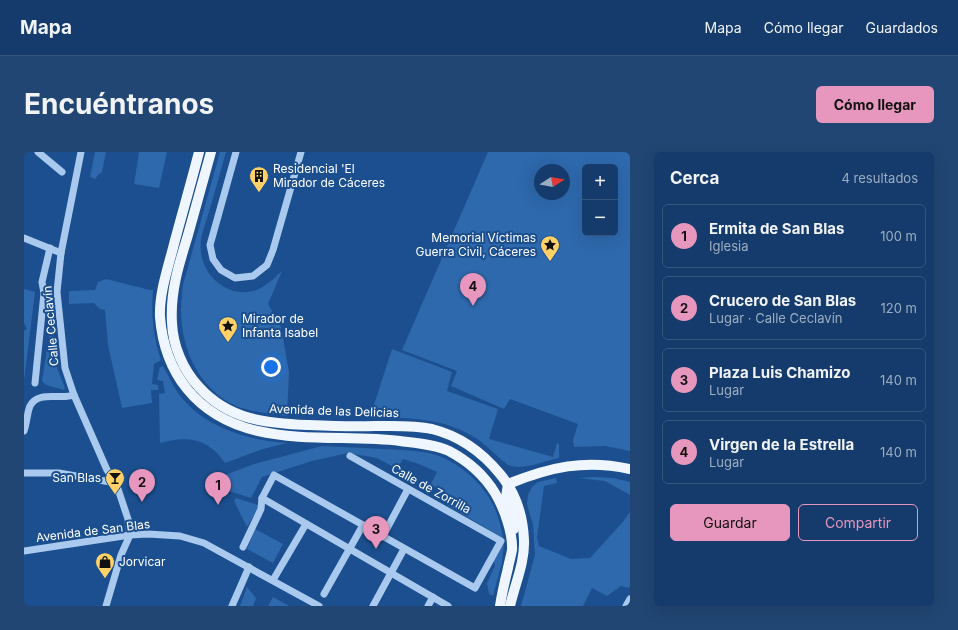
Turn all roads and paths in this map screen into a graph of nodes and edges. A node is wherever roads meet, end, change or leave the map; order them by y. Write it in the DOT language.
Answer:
graph roads {
  1 [pos="38,152"];
  2 [pos="81,152"];
  3 [pos="199,152"];
  4 [pos="211,152"];
  5 [pos="236,152"];
  6 [pos="301,152"];
  7 [pos="62,172"];
  8 [pos="24,238"];
  9 [pos="50,248"];
  10 [pos="62,252"];
  11 [pos="57,292"];
  12 [pos="44,293"];
  13 [pos="35,383"];
  14 [pos="74,395"];
  15 [pos="24,430"];
  16 [pos="447,450"];
  17 [pos="350,456"];
  18 [pos="630,469"];
  19 [pos="24,473"];
  20 [pos="116,483"];
  21 [pos="508,484"];
  22 [pos="408,489"];
  23 [pos="262,498"];
  24 [pos="306,524"];
  25 [pos="363,525"];
  26 [pos="130,535"];
  27 [pos="383,536"];
  28 [pos="242,547"];
  29 [pos="349,549"];
  30 [pos="404,549"];
  31 [pos="512,550"];
  32 [pos="24,552"];
  33 [pos="249,567"];
  34 [pos="391,573"];
  35 [pos="274,580"];
  36 [pos="324,594"];
  37 [pos="433,597"];
  38 [pos="630,599"];
  39 [pos="106,606"];
  40 [pos="232,606"];
  41 [pos="320,606"];
  42 [pos="373,606"];
  43 [pos="428,606"];
  44 [pos="448,606"];
  45 [pos="500,606"];
  46 [pos="510,606"];
  47 [pos="626,606"];
  1 -- 7 [label="street"];
  2 -- 10 [label="street, Calle Ceclavín"];
  3 -- 16 [label="main road, Avenida de las Delicias"];
  4 -- 21 [label="main road, Avenida de las Delicias"];
  5 -- 6 [label="street"];
  8 -- 9 [label="street"];
  9 -- 10 [label="street"];
  9 -- 12 [label="street"];
  10 -- 11 [label="street, Calle Ceclavín"];
  11 -- 12 [label="street"];
  11 -- 14 [label="street, Calle Ceclavín"];
  12 -- 13 [label="street"];
  14 -- 15 [label="street"];
  14 -- 20 [label="street, Calle Ceclavín"];
  16 -- 21 [label="main road"];
  16 -- 31 [label="main road, Avenida de las Delicias"];
  17 -- 22 [label="street, Calle de Zorrilla"];
  18 -- 21 [label="main road"];
  19 -- 20 [label="street"];
  20 -- 26 [label="street, Calle Ceclavín"];
  21 -- 31 [label="main road"];
  21 -- 46 [label="main road, Avenida de las Delicias"];
  22 -- 27 [label="street"];
  22 -- 30 [label="street, Calle de Zorrilla"];
  23 -- 24 [label="street"];
  23 -- 25 [label="street"];
  23 -- 28 [label="street"];
  24 -- 29 [label="street"];
  24 -- 35 [label="street"];
  25 -- 27 [label="street"];
  25 -- 29 [label="street"];
  26 -- 32 [label="street, Avenida de San Blas"];
  26 -- 33 [label="street, Avenida de San Blas"];
  26 -- 39 [label="street"];
  27 -- 30 [label="street"];
  29 -- 34 [label="street"];
  29 -- 36 [label="street"];
  30 -- 34 [label="street"];
  31 -- 45 [label="main road, Avenida de las Delicias"];
  33 -- 35 [label="street, Avenida de San Blas"];
  33 -- 40 [label="street"];
  34 -- 37 [label="street"];
  34 -- 42 [label="street"];
  35 -- 41 [label="street, Avenida de San Blas"];
  37 -- 43 [label="street"];
  37 -- 44 [label="street"];
  38 -- 47 [label="street"];
}
